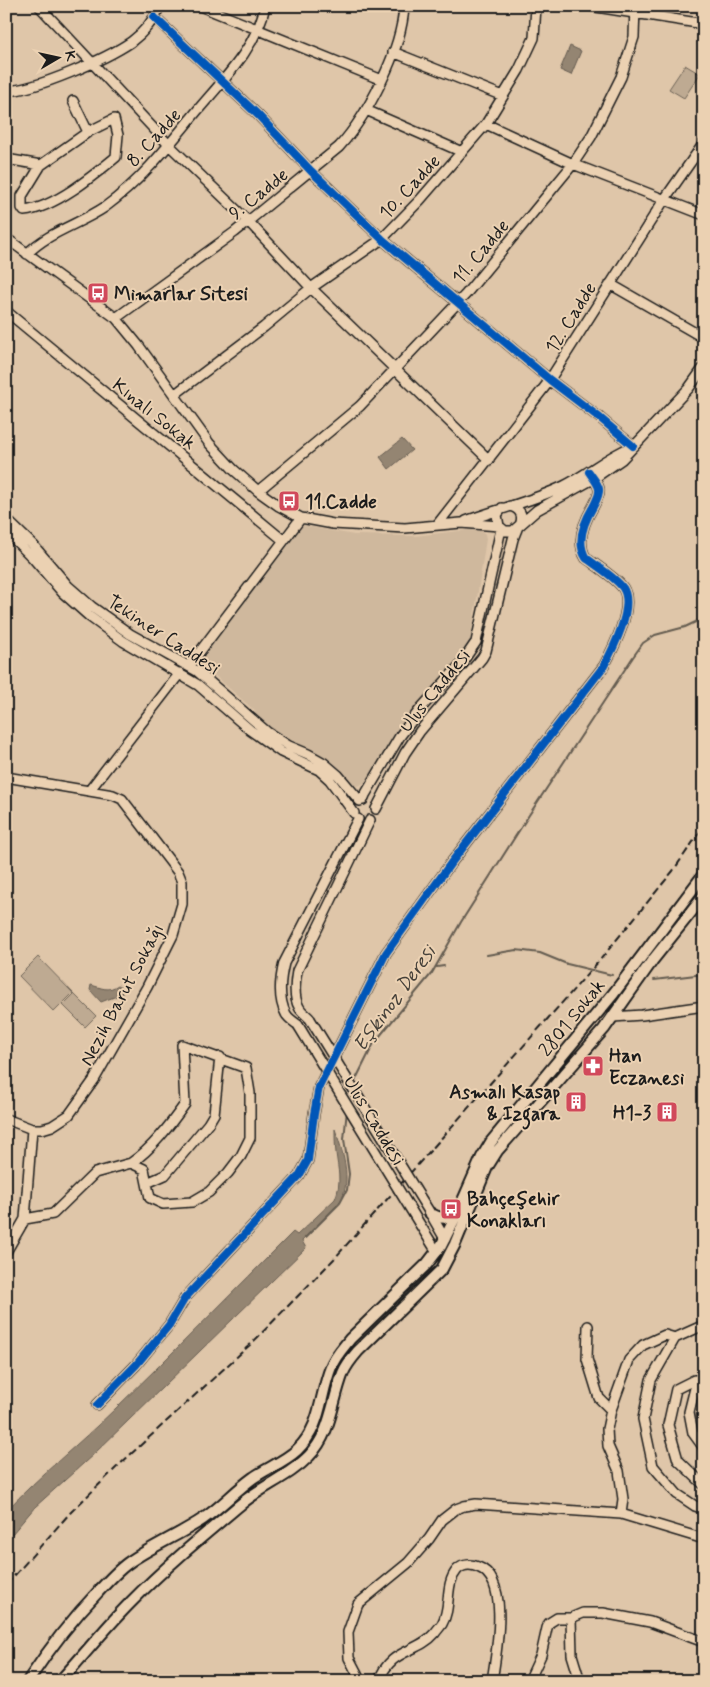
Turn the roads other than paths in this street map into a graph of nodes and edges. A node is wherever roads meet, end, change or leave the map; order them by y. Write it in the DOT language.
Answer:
graph roads {
  1 [pos="38,6"];
  2 [pos="160,6"];
  3 [pos="200,6"];
  4 [pos="265,6"];
  5 [pos="404,6"];
  6 [pos="536,6"];
  7 [pos="590,6"];
  8 [pos="602,7"];
  9 [pos="636,10"];
  10 [pos="154,17"];
  11 [pos="704,24"];
  12 [pos="258,29"];
  13 [pos="393,52"];
  14 [pos="92,62"];
  15 [pos="382,80"];
  16 [pos="222,81"];
  17 [pos="6,91"];
  18 [pos="503,96"];
  19 [pos="73,101"];
  20 [pos="366,110"];
  21 [pos="486,124"];
  22 [pos="88,132"];
  23 [pos="704,143"];
  24 [pos="169,145"];
  25 [pos="462,152"];
  26 [pos="6,159"];
  27 [pos="573,164"];
  28 [pos="40,165"];
  29 [pos="311,171"];
  30 [pos="664,200"];
  31 [pos="704,215"];
  32 [pos="248,222"];
  33 [pos="6,238"];
  34 [pos="382,239"];
  35 [pos="27,254"];
  36 [pos="610,284"];
  37 [pos="311,288"];
  38 [pos="457,303"];
  39 [pos="6,310"];
  40 [pos="116,318"];
  41 [pos="704,338"];
  42 [pos="704,367"];
  43 [pos="395,368"];
  44 [pos="550,380"];
  45 [pos="174,395"];
  46 [pos="634,446"];
  47 [pos="489,460"];
  48 [pos="591,476"];
  49 [pos="258,491"];
  50 [pos="506,507"];
  51 [pos="301,518"];
  52 [pos="6,519"];
  53 [pos="461,523"];
  54 [pos="437,526"];
  55 [pos="519,527"];
  56 [pos="500,528"];
  57 [pos="6,531"];
  58 [pos="284,540"];
  59 [pos="189,666"];
  60 [pos="180,673"];
  61 [pos="6,777"];
  62 [pos="89,791"];
  63 [pos="362,800"];
  64 [pos="376,808"];
  65 [pos="356,816"];
  66 [pos="370,820"];
  67 [pos="704,874"];
  68 [pos="704,896"];
  69 [pos="624,980"];
  70 [pos="704,1006"];
  71 [pos="613,1017"];
  72 [pos="220,1057"];
  73 [pos="6,1119"];
  74 [pos="32,1129"];
  75 [pos="131,1163"];
  76 [pos="147,1183"];
  77 [pos="430,1213"];
  78 [pos="458,1214"];
  79 [pos="25,1219"];
  80 [pos="445,1239"];
  81 [pos="455,1244"];
  82 [pos="6,1252"];
  83 [pos="441,1252"];
  84 [pos="704,1325"];
  85 [pos="588,1326"];
  86 [pos="674,1338"];
  87 [pos="358,1351"];
  88 [pos="704,1380"];
  89 [pos="98,1406"];
  90 [pos="611,1410"];
  91 [pos="704,1448"];
  92 [pos="704,1486"];
  93 [pos="704,1509"];
  94 [pos="621,1514"];
  95 [pos="704,1539"];
  96 [pos="571,1618"];
  97 [pos="704,1642"];
  98 [pos="28,1681"];
  99 [pos="60,1681"];
  100 [pos="361,1681"];
  101 [pos="379,1681"];
  102 [pos="492,1681"];
  103 [pos="528,1681"];
  104 [pos="580,1681"];
  1 -- 14 [label="street"];
  2 -- 10 [label="street"];
  3 -- 12 [label="street"];
  4 -- 12 [label="street, 8. Cadde"];
  5 -- 13 [label="street, 9. Cadde"];
  6 -- 18 [label="street, 10. Cadde"];
  7 -- 8 [label="street"];
  8 -- 9 [label="street"];
  9 -- 11 [label="street"];
  9 -- 27 [label="street, 11. Cadde"];
  10 -- 14 [label="street"];
  10 -- 16 [label="street"];
  12 -- 15 [label="street"];
  12 -- 16 [label="street, 8. Cadde"];
  13 -- 15 [label="street, 9. Cadde"];
  13 -- 18 [label="street"];
  14 -- 17 [label="street"];
  14 -- 24 [label="street"];
  15 -- 20 [label="street, 9. Cadde"];
  16 -- 24 [label="street, 8. Cadde"];
  16 -- 29 [label="street"];
  18 -- 21 [label="street, 10. Cadde"];
  19 -- 22 [label="street"];
  20 -- 25 [label="street"];
  20 -- 29 [label="street, 9. Cadde"];
  21 -- 25 [label="street, 10. Cadde"];
  21 -- 27 [label="street"];
  22 -- 28 [label="street"];
  22 -- 28 [label="street"];
  23 -- 30 [label="street, 12. Cadde"];
  24 -- 32 [label="street"];
  24 -- 35 [label="street, 8. Cadde"];
  25 -- 34 [label="street, 10. Cadde"];
  26 -- 28 [label="street"];
  27 -- 30 [label="street"];
  27 -- 38 [label="street, 11. Cadde"];
  29 -- 32 [label="street, 9. Cadde"];
  29 -- 34 [label="street"];
  30 -- 31 [label="street"];
  30 -- 36 [label="street, 12. Cadde"];
  32 -- 37 [label="street"];
  32 -- 40 [label="street, 9. Cadde"];
  33 -- 35 [label="street"];
  34 -- 37 [label="street, 10. Cadde"];
  34 -- 38 [label="street"];
  35 -- 40 [label="street"];
  36 -- 41 [label="street"];
  36 -- 44 [label="street, 12. Cadde"];
  37 -- 43 [label="street"];
  37 -- 45 [label="street, 10. Cadde"];
  38 -- 43 [label="street, 11. Cadde"];
  38 -- 44 [label="street"];
  39 -- 58 [label="street, Kınalı Sokak"];
  40 -- 45 [label="street"];
  42 -- 46 [label="street"];
  43 -- 47 [label="street"];
  43 -- 49 [label="street, 11. Cadde"];
  44 -- 46 [label="street"];
  44 -- 47 [label="street, 12. Cadde"];
  45 -- 49 [label="street"];
  46 -- 48 [label="street"];
  47 -- 54 [label="street, 12. Cadde"];
  48 -- 50 [label="street"];
  48 -- 55 [label="street"];
  48 -- 89 [label="street"];
  49 -- 51 [label="street"];
  50 -- 53 [label="street"];
  50 -- 55 [label="street"];
  50 -- 56 [label="street"];
  51 -- 54 [label="street"];
  51 -- 58 [label="street"];
  52 -- 59 [label="street, Tekiner Caddesi"];
  53 -- 54 [label="street"];
  53 -- 56 [label="street"];
  55 -- 56 [label="street"];
  55 -- 64 [label="street, Ulus Caddesi"];
  56 -- 63 [label="street, Ulus Caddesi"];
  57 -- 60 [label="street, Tekiner Caddesi"];
  58 -- 59 [label="street"];
  59 -- 63 [label="street, Tekiner Caddesi"];
  60 -- 62 [label="street"];
  60 -- 65 [label="street, Tekiner Caddesi"];
  61 -- 62 [label="street, Nezih Barut Sokağı"];
  62 -- 74 [label="street, Nezih Barut Sokağı"];
  63 -- 64 [label="street"];
  63 -- 65 [label="street, Ulus Caddesi"];
  64 -- 66 [label="street, Ulus Caddesi"];
  65 -- 66 [label="street"];
  65 -- 83 [label="street, Ulus Caddesi, bridge"];
  66 -- 77 [label="street, Ulus Caddesi, bridge"];
  67 -- 69 [label="main road, 2801 Sokak"];
  68 -- 71 [label="main road, 2801 Sokak"];
  69 -- 71 [label="main road"];
  69 -- 78 [label="main road, 2801 Sokak"];
  70 -- 71 [label="street"];
  71 -- 81 [label="main road, 2801 Sokak"];
  72 -- 75 [label="street"];
  72 -- 76 [label="street"];
  72 -- 76 [label="street"];
  73 -- 74 [label="street"];
  74 -- 79 [label="street"];
  75 -- 76 [label="street"];
  75 -- 79 [label="street"];
  77 -- 78 [label="main road"];
  77 -- 80 [label="street, Ulus Caddesi"];
  78 -- 80 [label="main road, 2801 Sokak"];
  79 -- 82 [label="street"];
  80 -- 83 [label="main road, 2801 Sokak"];
  81 -- 83 [label="main road"];
  81 -- 87 [label="main road, 2801 Sokak"];
  83 -- 87 [label="main road"];
  83 -- 98 [label="main road, 2801 Sokak"];
  84 -- 86 [label="street"];
  85 -- 90 [label="street"];
  86 -- 90 [label="street"];
  86 -- 93 [label="street"];
  87 -- 99 [label="main road"];
  88 -- 91 [label="street"];
  88 -- 92 [label="street"];
  90 -- 94 [label="street"];
  94 -- 95 [label="street"];
  94 -- 100 [label="street"];
  96 -- 97 [label="street"];
  96 -- 103 [label="street"];
  96 -- 104 [label="street"];
  101 -- 102 [label="street"];
}
